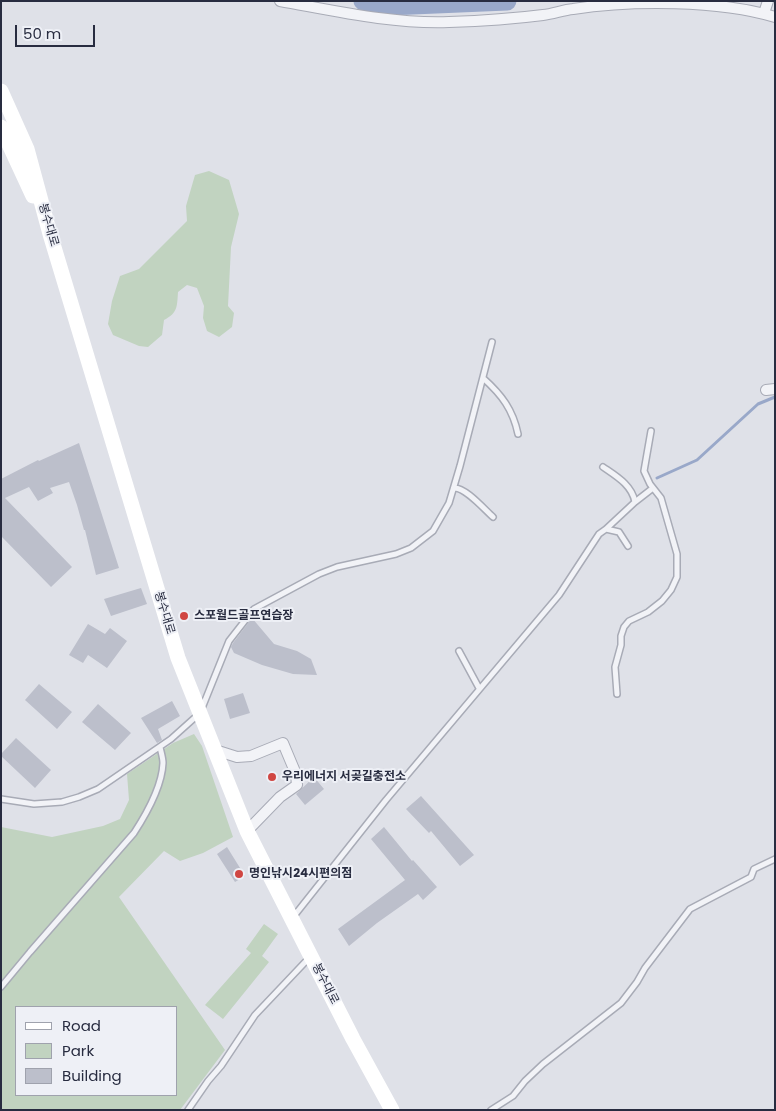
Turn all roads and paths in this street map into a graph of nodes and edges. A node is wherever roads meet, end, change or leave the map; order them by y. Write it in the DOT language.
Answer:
graph roads {
  1 [pos="280,1"];
  2 [pos="768,1"];
  3 [pos="764,12"];
  4 [pos="775,17"];
  5 [pos="1,91"];
  6 [pos="1,127"];
  7 [pos="50,234"];
  8 [pos="492,342"];
  9 [pos="483,378"];
  10 [pos="650,431"];
  11 [pos="518,434"];
  12 [pos="603,467"];
  13 [pos="454,488"];
  14 [pos="653,488"];
  15 [pos="635,502"];
  16 [pos="493,517"];
  17 [pos="606,529"];
  18 [pos="628,546"];
  19 [pos="459,651"];
  20 [pos="479,688"];
  21 [pos="617,694"];
  22 [pos="200,713"];
  23 [pos="160,747"];
  24 [pos="215,750"];
  25 [pos="1,799"];
  26 [pos="247,831"];
  27 [pos="775,859"];
  28 [pos="292,919"];
  29 [pos="311,956"];
  30 [pos="1,987"];
  31 [pos="188,1110"];
  32 [pos="392,1110"];
  33 [pos="491,1110"];
  1 -- 3 [label="street"];
  2 -- 3 [label="street"];
  3 -- 4 [label="street"];
  5 -- 7 [label="main road, 봉수대로"];
  6 -- 7 [label="main road"];
  7 -- 22 [label="main road, 봉수대로"];
  8 -- 9 [label="lane"];
  9 -- 11 [label="lane"];
  9 -- 13 [label="lane"];
  10 -- 14 [label="lane"];
  12 -- 15 [label="lane"];
  13 -- 16 [label="lane"];
  13 -- 22 [label="lane"];
  14 -- 15 [label="lane"];
  14 -- 21 [label="lane"];
  15 -- 17 [label="lane"];
  17 -- 18 [label="lane"];
  17 -- 20 [label="lane"];
  19 -- 20 [label="lane"];
  20 -- 28 [label="lane"];
  22 -- 23 [label="lane"];
  22 -- 24 [label="main road, 봉수대로"];
  23 -- 25 [label="lane"];
  23 -- 30 [label="lane"];
  24 -- 26 [label="main road, 봉수대로"];
  24 -- 26 [label="street"];
  26 -- 28 [label="main road, 봉수대로"];
  27 -- 33 [label="lane"];
  28 -- 29 [label="main road, 봉수대로"];
  29 -- 31 [label="lane"];
  29 -- 32 [label="main road, 봉수대로"];
}
